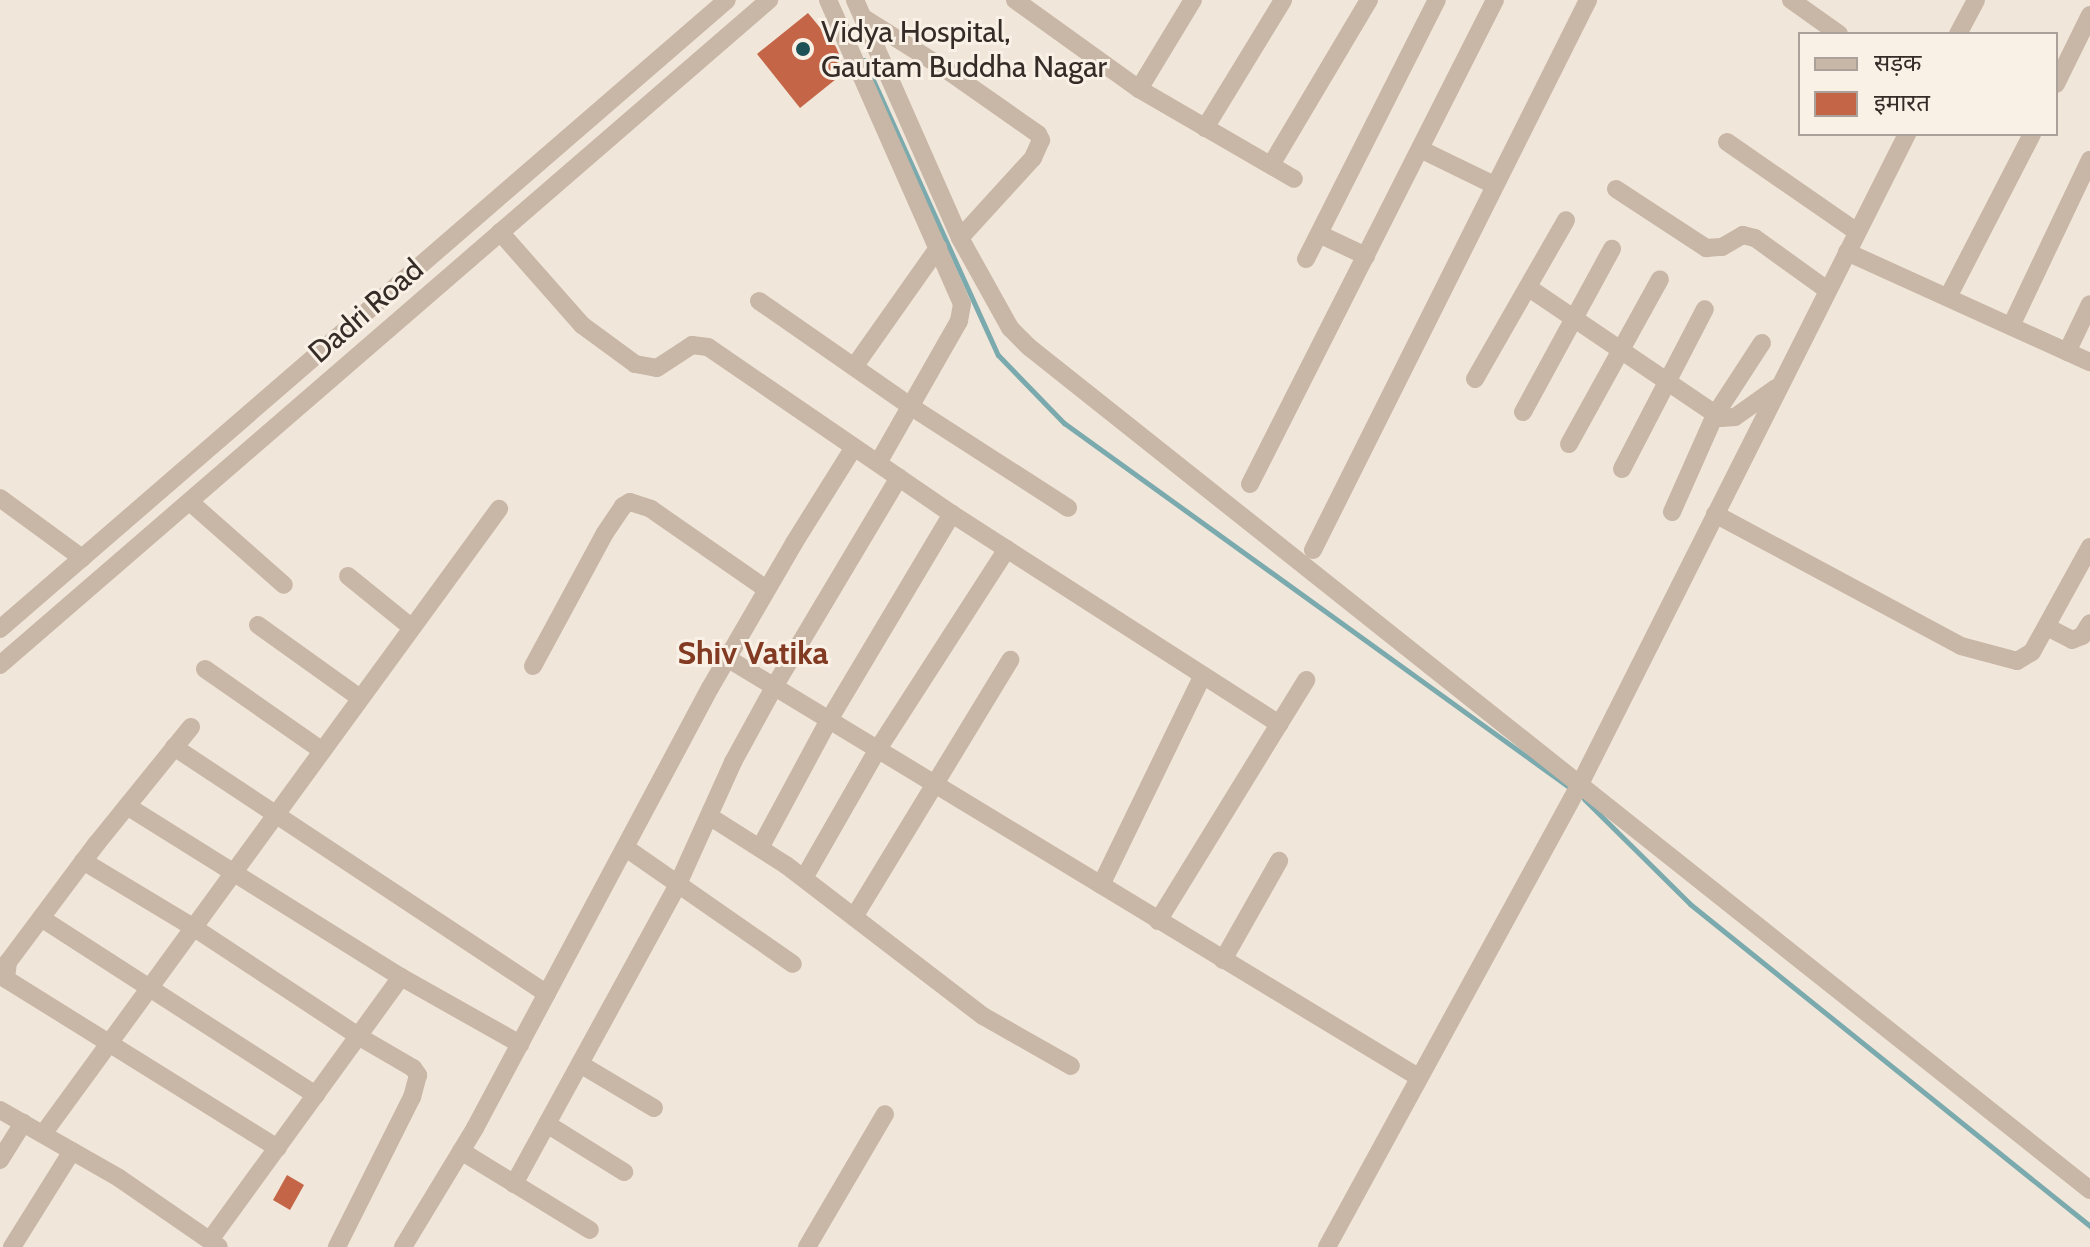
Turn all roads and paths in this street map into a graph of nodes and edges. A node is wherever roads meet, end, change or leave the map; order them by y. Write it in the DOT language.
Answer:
graph roads {
  1 [pos="727,0"];
  2 [pos="769,0"];
  3 [pos="828,0"];
  4 [pos="855,0"];
  5 [pos="1015,0"];
  6 [pos="1193,0"];
  7 [pos="1283,0"];
  8 [pos="1369,0"];
  9 [pos="1437,0"];
  10 [pos="1495,0"];
  11 [pos="1588,0"];
  12 [pos="1791,0"];
  13 [pos="1976,0"];
  14 [pos="2090,15"];
  15 [pos="864,18"];
  16 [pos="1836,32"];
  17 [pos="1959,32"];
  18 [pos="2058,80"];
  19 [pos="1139,89"];
  20 [pos="1205,128"];
  21 [pos="1906,136"];
  22 [pos="2031,136"];
  23 [pos="1727,142"];
  24 [pos="1420,149"];
  25 [pos="2090,160"];
  26 [pos="1271,165"];
  27 [pos="1294,179"];
  28 [pos="1494,185"];
  29 [pos="1616,189"];
  30 [pos="1566,220"];
  31 [pos="500,232"];
  32 [pos="1857,232"];
  33 [pos="1319,234"];
  34 [pos="960,238"];
  35 [pos="938,248"];
  36 [pos="1612,249"];
  37 [pos="1847,252"];
  38 [pos="1366,256"];
  39 [pos="1306,259"];
  40 [pos="1660,279"];
  41 [pos="1529,288"];
  42 [pos="1827,290"];
  43 [pos="1948,297"];
  44 [pos="759,301"];
  45 [pos="2090,304"];
  46 [pos="1705,309"];
  47 [pos="1575,318"];
  48 [pos="2011,326"];
  49 [pos="1762,343"];
  50 [pos="1622,350"];
  51 [pos="2067,352"];
  52 [pos="2090,362"];
  53 [pos="854,367"];
  54 [pos="1475,379"];
  55 [pos="1666,382"];
  56 [pos="1778,386"];
  57 [pos="910,406"];
  58 [pos="1523,412"];
  59 [pos="1715,415"];
  60 [pos="1569,444"];
  61 [pos="854,447"];
  62 [pos="878,463"];
  63 [pos="1622,469"];
  64 [pos="899,477"];
  65 [pos="1250,484"];
  66 [pos="0,498"];
  67 [pos="190,502"];
  68 [pos="1068,508"];
  69 [pos="499,509"];
  70 [pos="1672,512"];
  71 [pos="952,514"];
  72 [pos="1715,514"];
  73 [pos="2090,547"];
  74 [pos="1007,549"];
  75 [pos="1313,550"];
  76 [pos="82,558"];
  77 [pos="348,576"];
  78 [pos="284,585"];
  79 [pos="766,589"];
  80 [pos="2090,623"];
  81 [pos="258,625"];
  82 [pos="411,627"];
  83 [pos="2047,627"];
  84 [pos="0,629"];
  85 [pos="727,658"];
  86 [pos="1010,660"];
  87 [pos="0,665"];
  88 [pos="533,666"];
  89 [pos="205,669"];
  90 [pos="1203,675"];
  91 [pos="1306,680"];
  92 [pos="774,687"];
  93 [pos="360,698"];
  94 [pos="829,720"];
  95 [pos="1279,724"];
  96 [pos="191,727"];
  97 [pos="174,747"];
  98 [pos="878,749"];
  99 [pos="321,750"];
  100 [pos="934,783"];
  101 [pos="1576,789"];
  102 [pos="127,806"];
  103 [pos="272,815"];
  104 [pos="709,816"];
  105 [pos="626,848"];
  106 [pos="760,848"];
  107 [pos="83,861"];
  108 [pos="1279,861"];
  109 [pos="232,872"];
  110 [pos="804,878"];
  111 [pos="678,884"];
  112 [pos="1101,885"];
  113 [pos="854,917"];
  114 [pos="41,918"];
  115 [pos="1158,921"];
  116 [pos="193,927"];
  117 [pos="1223,960"];
  118 [pos="793,964"];
  119 [pos="401,977"];
  120 [pos="150,986"];
  121 [pos="547,994"];
  122 [pos="358,1036"];
  123 [pos="520,1044"];
  124 [pos="108,1045"];
  125 [pos="580,1064"];
  126 [pos="1071,1066"];
  127 [pos="1418,1077"];
  128 [pos="316,1095"];
  129 [pos="654,1108"];
  130 [pos="0,1110"];
  131 [pos="885,1114"];
  132 [pos="23,1123"];
  133 [pos="547,1124"];
  134 [pos="43,1134"];
  135 [pos="278,1148"];
  136 [pos="72,1151"];
  137 [pos="461,1151"];
  138 [pos="0,1160"];
  139 [pos="624,1172"];
  140 [pos="514,1184"];
  141 [pos="2090,1190"];
  142 [pos="590,1230"];
  143 [pos="215,1244"];
  144 [pos="12,1247"];
  145 [pos="337,1247"];
  146 [pos="403,1247"];
  147 [pos="807,1247"];
  148 [pos="1327,1247"];
  1 -- 76 [label="street, Dadri Road"];
  2 -- 31 [label="street, Dadri Road"];
  3 -- 35 [label="street"];
  4 -- 15 [label="street"];
  5 -- 19 [label="street"];
  6 -- 19 [label="street"];
  7 -- 20 [label="street"];
  8 -- 26 [label="street"];
  9 -- 33 [label="street"];
  10 -- 24 [label="street"];
  11 -- 28 [label="street"];
  12 -- 16 [label="street"];
  13 -- 17 [label="street"];
  14 -- 18 [label="street"];
  15 -- 34 [label="street"];
  15 -- 34 [label="street"];
  19 -- 20 [label="street"];
  20 -- 26 [label="street"];
  21 -- 32 [label="street"];
  22 -- 43 [label="street"];
  23 -- 32 [label="street"];
  24 -- 28 [label="street"];
  24 -- 38 [label="street"];
  25 -- 48 [label="street"];
  26 -- 27 [label="street"];
  28 -- 75 [label="street"];
  29 -- 42 [label="street"];
  30 -- 41 [label="street"];
  31 -- 61 [label="street"];
  31 -- 67 [label="street, Dadri Road"];
  32 -- 37 [label="street"];
  33 -- 38 [label="street"];
  33 -- 39 [label="street"];
  34 -- 101 [label="street"];
  35 -- 53 [label="street"];
  35 -- 57 [label="street"];
  36 -- 47 [label="street"];
  37 -- 42 [label="street"];
  37 -- 43 [label="street"];
  38 -- 65 [label="street"];
  40 -- 50 [label="street"];
  41 -- 47 [label="street"];
  41 -- 54 [label="street"];
  42 -- 56 [label="street"];
  43 -- 48 [label="street"];
  44 -- 53 [label="street"];
  45 -- 51 [label="street"];
  46 -- 55 [label="street"];
  47 -- 50 [label="street"];
  47 -- 58 [label="street"];
  48 -- 51 [label="street"];
  49 -- 59 [label="street"];
  50 -- 55 [label="street"];
  50 -- 60 [label="street"];
  51 -- 52 [label="street"];
  53 -- 57 [label="street"];
  55 -- 59 [label="street"];
  55 -- 63 [label="street"];
  56 -- 59 [label="street"];
  56 -- 72 [label="street"];
  57 -- 62 [label="street"];
  57 -- 68 [label="street"];
  59 -- 70 [label="street"];
  61 -- 62 [label="street"];
  61 -- 79 [label="street"];
  62 -- 64 [label="street"];
  64 -- 71 [label="street"];
  64 -- 92 [label="street"];
  66 -- 76 [label="street"];
  67 -- 78 [label="street"];
  67 -- 87 [label="street, Dadri Road"];
  69 -- 82 [label="street"];
  71 -- 74 [label="street"];
  71 -- 94 [label="street"];
  72 -- 83 [label="street"];
  72 -- 101 [label="street"];
  73 -- 83 [label="street"];
  74 -- 90 [label="street"];
  74 -- 98 [label="street"];
  76 -- 84 [label="street, Dadri Road"];
  77 -- 82 [label="street"];
  79 -- 85 [label="street"];
  79 -- 88 [label="street"];
  80 -- 83 [label="street"];
  81 -- 93 [label="street"];
  82 -- 93 [label="street"];
  85 -- 92 [label="street"];
  85 -- 105 [label="street"];
  86 -- 100 [label="street"];
  89 -- 99 [label="street"];
  90 -- 95 [label="street"];
  90 -- 112 [label="street"];
  91 -- 95 [label="street"];
  92 -- 94 [label="street"];
  92 -- 104 [label="street"];
  93 -- 99 [label="street"];
  94 -- 98 [label="street"];
  94 -- 106 [label="street"];
  95 -- 115 [label="street"];
  96 -- 97 [label="street"];
  97 -- 102 [label="street"];
  97 -- 103 [label="street"];
  98 -- 100 [label="street"];
  98 -- 110 [label="street"];
  99 -- 103 [label="street"];
  100 -- 112 [label="street"];
  100 -- 113 [label="street"];
  101 -- 127 [label="street"];
  101 -- 141 [label="street"];
  102 -- 107 [label="street"];
  102 -- 109 [label="street"];
  103 -- 109 [label="street"];
  103 -- 121 [label="street"];
  104 -- 106 [label="street"];
  104 -- 111 [label="street"];
  105 -- 111 [label="street"];
  105 -- 121 [label="street"];
  106 -- 110 [label="street"];
  107 -- 114 [label="street"];
  107 -- 116 [label="street"];
  108 -- 117 [label="street"];
  109 -- 116 [label="street"];
  109 -- 119 [label="street"];
  110 -- 113 [label="street"];
  111 -- 118 [label="street"];
  111 -- 125 [label="street"];
  112 -- 115 [label="street"];
  113 -- 126 [label="street"];
  114 -- 120 [label="street"];
  114 -- 124 [label="street"];
  115 -- 117 [label="street"];
  116 -- 120 [label="street"];
  116 -- 122 [label="street"];
  117 -- 127 [label="street"];
  119 -- 122 [label="street"];
  119 -- 123 [label="street"];
  120 -- 124 [label="street"];
  120 -- 128 [label="street"];
  121 -- 123 [label="street"];
  122 -- 128 [label="street"];
  122 -- 145 [label="street"];
  123 -- 137 [label="street"];
  124 -- 134 [label="street"];
  124 -- 135 [label="street"];
  125 -- 129 [label="street"];
  125 -- 133 [label="street"];
  127 -- 148 [label="street"];
  128 -- 135 [label="street"];
  130 -- 132 [label="street"];
  131 -- 147 [label="street"];
  132 -- 134 [label="street"];
  132 -- 138 [label="street"];
  133 -- 139 [label="street"];
  133 -- 140 [label="street"];
  134 -- 136 [label="street"];
  135 -- 143 [label="street"];
  136 -- 143 [label="street"];
  136 -- 144 [label="street"];
  137 -- 140 [label="street"];
  137 -- 146 [label="street"];
  140 -- 142 [label="street"];
}
